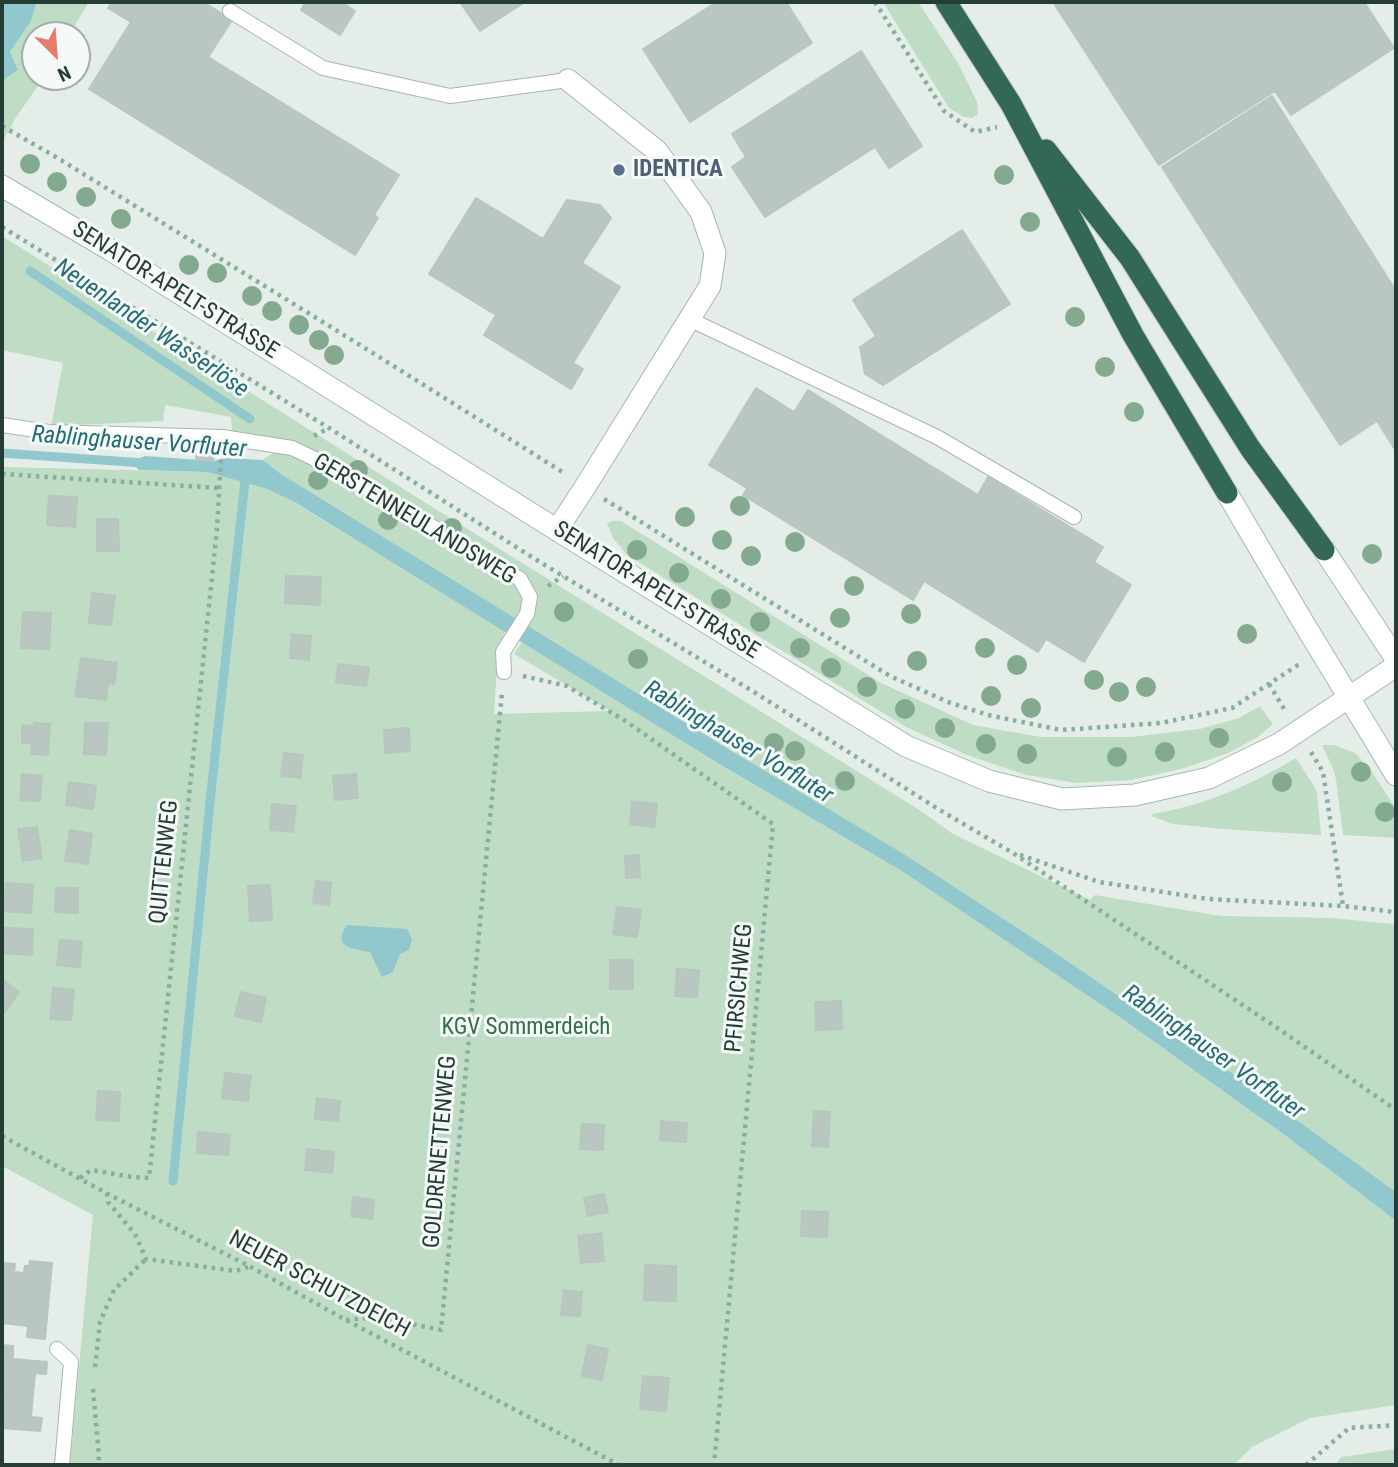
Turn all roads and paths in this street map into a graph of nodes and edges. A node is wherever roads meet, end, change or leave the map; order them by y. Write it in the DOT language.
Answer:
graph roads {
  1 [pos="875,2"];
  2 [pos="946,2"];
  3 [pos="230,11"];
  4 [pos="568,80"];
  5 [pos="1015,114"];
  6 [pos="2,126"];
  7 [pos="2,186"];
  8 [pos="2,227"];
  9 [pos="689,319"];
  10 [pos="2,425"];
  11 [pos="221,457"];
  12 [pos="2,474"];
  13 [pos="585,487"];
  14 [pos="219,488"];
  15 [pos="1227,493"];
  16 [pos="1074,517"];
  17 [pos="557,530"];
  18 [pos="1324,550"];
  19 [pos="1320,651"];
  20 [pos="1396,659"];
  21 [pos="1396,666"];
  22 [pos="504,672"];
  23 [pos="1269,684"];
  24 [pos="1349,699"];
  25 [pos="1298,731"];
  26 [pos="1396,775"];
  27 [pos="1013,853"];
  28 [pos="1343,906"];
  29 [pos="1396,914"];
  30 [pos="1396,1110"];
  31 [pos="2,1136"];
  32 [pos="80,1178"];
  33 [pos="106,1192"];
  34 [pos="146,1259"];
  35 [pos="249,1266"];
  36 [pos="346,1321"];
  37 [pos="57,1349"];
  38 [pos="94,1376"];
  39 [pos="93,1389"];
  40 [pos="1396,1425"];
  41 [pos="62,1465"];
  42 [pos="98,1465"];
  43 [pos="619,1465"];
  44 [pos="714,1465"];
  45 [pos="1306,1465"];
  1 -- 5 [label="path"];
  2 -- 5 [label="highway"];
  3 -- 4 [label="lane"];
  4 -- 9 [label="street"];
  5 -- 15 [label="highway"];
  5 -- 18 [label="highway"];
  6 -- 13 [label="path"];
  7 -- 17 [label="street, SENATOR-APELT-STRASSE"];
  8 -- 27 [label="path"];
  9 -- 13 [label="street"];
  9 -- 16 [label="lane"];
  10 -- 22 [label="lane, GERSTENNEULANDSWEG"];
  11 -- 14 [label="path, QUITTENWEG"];
  12 -- 14 [label="path"];
  13 -- 17 [label="street"];
  13 -- 23 [label="path"];
  14 -- 32 [label="path, QUITTENWEG"];
  15 -- 19 [label="street"];
  17 -- 25 [label="street, SENATOR-APELT-STRASSE"];
  18 -- 20 [label="street"];
  19 -- 23 [label="path"];
  19 -- 24 [label="street"];
  21 -- 24 [label="street, SENATOR-APELT-STRASSE"];
  22 -- 36 [label="path, GOLDRENETTENWEG"];
  22 -- 44 [label="path, PFIRSICHWEG"];
  23 -- 25 [label="path"];
  24 -- 25 [label="street, SENATOR-APELT-STRASSE"];
  24 -- 26 [label="street"];
  25 -- 28 [label="path"];
  27 -- 28 [label="path"];
  27 -- 30 [label="path"];
  28 -- 29 [label="path"];
  31 -- 32 [label="path, NEUER SCHUTZDEICH"];
  32 -- 33 [label="path, NEUER SCHUTZDEICH"];
  33 -- 34 [label="path"];
  33 -- 35 [label="path, NEUER SCHUTZDEICH"];
  34 -- 35 [label="path"];
  34 -- 38 [label="path"];
  35 -- 36 [label="path, NEUER SCHUTZDEICH"];
  36 -- 43 [label="path, NEUER SCHUTZDEICH"];
  37 -- 41 [label="lane"];
  39 -- 42 [label="path"];
  40 -- 45 [label="path"];
}
